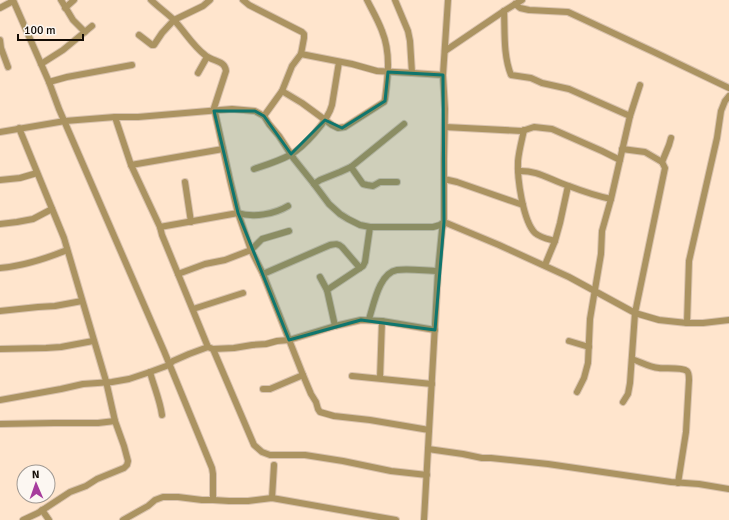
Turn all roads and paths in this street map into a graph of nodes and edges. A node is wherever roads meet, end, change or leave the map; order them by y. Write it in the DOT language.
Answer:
graph roads {
  1 [pos="13,0"];
  2 [pos="61,0"];
  3 [pos="74,0"];
  4 [pos="151,0"];
  5 [pos="210,0"];
  6 [pos="243,0"];
  7 [pos="367,0"];
  8 [pos="395,0"];
  9 [pos="448,0"];
  10 [pos="522,0"];
  11 [pos="515,4"];
  12 [pos="0,8"];
  13 [pos="65,8"];
  14 [pos="504,10"];
  15 [pos="174,20"];
  16 [pos="92,26"];
  17 [pos="85,32"];
  18 [pos="139,35"];
  19 [pos="0,40"];
  20 [pos="445,51"];
  21 [pos="300,54"];
  22 [pos="207,57"];
  23 [pos="339,62"];
  24 [pos="41,64"];
  25 [pos="132,65"];
  26 [pos="8,67"];
  27 [pos="388,72"];
  28 [pos="412,72"];
  29 [pos="198,73"];
  30 [pos="444,75"];
  31 [pos="49,82"];
  32 [pos="640,85"];
  33 [pos="729,88"];
  34 [pos="282,91"];
  35 [pos="729,96"];
  36 [pos="214,110"];
  37 [pos="264,116"];
  38 [pos="630,116"];
  39 [pos="115,117"];
  40 [pos="325,120"];
  41 [pos="65,121"];
  42 [pos="404,124"];
  43 [pos="444,127"];
  44 [pos="19,128"];
  45 [pos="524,130"];
  46 [pos="0,132"];
  47 [pos="671,138"];
  48 [pos="223,149"];
  49 [pos="622,149"];
  50 [pos="291,154"];
  51 [pos="620,160"];
  52 [pos="662,162"];
  53 [pos="131,165"];
  54 [pos="351,167"];
  55 [pos="254,169"];
  56 [pos="518,171"];
  57 [pos="37,173"];
  58 [pos="444,179"];
  59 [pos="0,180"];
  60 [pos="185,182"];
  61 [pos="397,182"];
  62 [pos="314,184"];
  63 [pos="568,186"];
  64 [pos="611,198"];
  65 [pos="523,205"];
  66 [pos="288,206"];
  67 [pos="52,209"];
  68 [pos="238,213"];
  69 [pos="192,222"];
  70 [pos="444,222"];
  71 [pos="0,224"];
  72 [pos="370,227"];
  73 [pos="160,228"];
  74 [pos="289,231"];
  75 [pos="555,241"];
  76 [pos="67,250"];
  77 [pos="251,250"];
  78 [pos="545,265"];
  79 [pos="0,268"];
  80 [pos="360,268"];
  81 [pos="438,271"];
  82 [pos="178,274"];
  83 [pos="263,274"];
  84 [pos="320,277"];
  85 [pos="327,290"];
  86 [pos="595,292"];
  87 [pos="243,293"];
  88 [pos="82,300"];
  89 [pos="193,310"];
  90 [pos="0,311"];
  91 [pos="634,313"];
  92 [pos="369,319"];
  93 [pos="729,320"];
  94 [pos="382,321"];
  95 [pos="687,323"];
  96 [pos="335,326"];
  97 [pos="435,330"];
  98 [pos="289,340"];
  99 [pos="93,341"];
  100 [pos="569,341"];
  101 [pos="589,347"];
  102 [pos="210,348"];
  103 [pos="0,349"];
  104 [pos="632,359"];
  105 [pos="169,364"];
  106 [pos="150,372"];
  107 [pos="303,375"];
  108 [pos="352,376"];
  109 [pos="380,378"];
  110 [pos="106,381"];
  111 [pos="432,384"];
  112 [pos="263,389"];
  113 [pos="577,392"];
  114 [pos="0,400"];
  115 [pos="623,402"];
  116 [pos="162,415"];
  117 [pos="115,421"];
  118 [pos="0,424"];
  119 [pos="430,430"];
  120 [pos="428,449"];
  121 [pos="274,465"];
  122 [pos="427,475"];
  123 [pos="678,483"];
  124 [pos="729,489"];
  125 [pos="272,498"];
  126 [pos="213,500"];
  127 [pos="42,510"];
  128 [pos="23,520"];
  129 [pos="48,520"];
  130 [pos="123,520"];
  131 [pos="396,520"];
  132 [pos="424,520"];
  1 -- 12 [label="street"];
  1 -- 24 [label="street"];
  2 -- 13 [label="street"];
  3 -- 13 [label="street"];
  4 -- 15 [label="street"];
  5 -- 15 [label="street"];
  6 -- 21 [label="street"];
  7 -- 27 [label="street"];
  8 -- 28 [label="street"];
  9 -- 20 [label="street"];
  10 -- 11 [label="street"];
  11 -- 14 [label="street"];
  11 -- 33 [label="street"];
  13 -- 17 [label="street"];
  14 -- 20 [label="street"];
  14 -- 38 [label="street"];
  15 -- 18 [label="street"];
  15 -- 22 [label="street"];
  16 -- 17 [label="street"];
  17 -- 24 [label="street"];
  19 -- 26 [label="street"];
  20 -- 30 [label="street"];
  21 -- 23 [label="street"];
  21 -- 34 [label="street"];
  22 -- 29 [label="street"];
  22 -- 36 [label="street"];
  23 -- 27 [label="street"];
  23 -- 40 [label="street"];
  24 -- 31 [label="street"];
  25 -- 31 [label="street"];
  27 -- 28 [label="street"];
  27 -- 40 [label="street"];
  28 -- 30 [label="street"];
  30 -- 43 [label="street"];
  31 -- 41 [label="street"];
  32 -- 38 [label="street"];
  34 -- 37 [label="street"];
  34 -- 40 [label="street"];
  35 -- 95 [label="street"];
  36 -- 37 [label="street"];
  36 -- 39 [label="street"];
  36 -- 48 [label="street"];
  37 -- 50 [label="street"];
  38 -- 49 [label="street"];
  39 -- 41 [label="street"];
  39 -- 53 [label="street"];
  40 -- 50 [label="street"];
  41 -- 44 [label="street"];
  41 -- 105 [label="street"];
  42 -- 54 [label="street"];
  43 -- 45 [label="street"];
  43 -- 58 [label="street"];
  44 -- 46 [label="street"];
  44 -- 57 [label="street"];
  45 -- 51 [label="street"];
  45 -- 56 [label="street"];
  47 -- 52 [label="street"];
  48 -- 53 [label="street"];
  48 -- 68 [label="street"];
  49 -- 51 [label="street"];
  49 -- 52 [label="street"];
  50 -- 55 [label="street"];
  50 -- 62 [label="street"];
  51 -- 64 [label="street"];
  52 -- 91 [label="street"];
  53 -- 73 [label="street"];
  54 -- 61 [label="street"];
  54 -- 62 [label="street"];
  56 -- 63 [label="street"];
  56 -- 65 [label="street"];
  57 -- 59 [label="street"];
  57 -- 67 [label="street"];
  58 -- 65 [label="street"];
  58 -- 70 [label="street"];
  60 -- 69 [label="street"];
  62 -- 72 [label="street"];
  63 -- 64 [label="street"];
  63 -- 75 [label="street"];
  64 -- 86 [label="street"];
  65 -- 75 [label="street"];
  66 -- 68 [label="street"];
  67 -- 71 [label="street"];
  67 -- 76 [label="street"];
  68 -- 69 [label="street"];
  68 -- 77 [label="street"];
  69 -- 73 [label="street"];
  70 -- 72 [label="street"];
  70 -- 78 [label="street"];
  70 -- 81 [label="street"];
  72 -- 80 [label="street"];
  73 -- 82 [label="street"];
  74 -- 77 [label="street"];
  75 -- 78 [label="street"];
  76 -- 79 [label="street"];
  76 -- 88 [label="street"];
  77 -- 82 [label="street"];
  77 -- 83 [label="street"];
  78 -- 86 [label="street"];
  80 -- 83 [label="street"];
  80 -- 85 [label="street"];
  81 -- 92 [label="street"];
  81 -- 97 [label="street"];
  82 -- 89 [label="street"];
  83 -- 98 [label="street"];
  84 -- 85 [label="street"];
  85 -- 96 [label="street"];
  86 -- 91 [label="street"];
  86 -- 101 [label="street"];
  87 -- 89 [label="street"];
  88 -- 90 [label="street"];
  88 -- 99 [label="street"];
  89 -- 102 [label="street"];
  91 -- 95 [label="street"];
  91 -- 104 [label="street"];
  92 -- 94 [label="street"];
  92 -- 96 [label="street"];
  93 -- 95 [label="street"];
  94 -- 97 [label="street"];
  94 -- 109 [label="street"];
  96 -- 98 [label="street"];
  97 -- 111 [label="street"];
  98 -- 102 [label="street"];
  98 -- 107 [label="street"];
  99 -- 103 [label="street"];
  99 -- 110 [label="street"];
  100 -- 101 [label="street"];
  101 -- 113 [label="street"];
  102 -- 105 [label="street"];
  102 -- 122 [label="street"];
  104 -- 115 [label="street"];
  104 -- 123 [label="street"];
  105 -- 106 [label="street"];
  105 -- 126 [label="street"];
  106 -- 110 [label="street"];
  106 -- 116 [label="street"];
  107 -- 112 [label="street"];
  107 -- 119 [label="street"];
  108 -- 109 [label="street"];
  109 -- 111 [label="street"];
  110 -- 114 [label="street"];
  110 -- 117 [label="street"];
  111 -- 119 [label="street"];
  117 -- 118 [label="street"];
  117 -- 127 [label="street"];
  119 -- 120 [label="street"];
  120 -- 122 [label="street"];
  120 -- 123 [label="street"];
  121 -- 125 [label="street"];
  122 -- 132 [label="street"];
  123 -- 124 [label="street"];
  125 -- 126 [label="street"];
  125 -- 131 [label="street"];
  126 -- 130 [label="street"];
  127 -- 128 [label="street"];
  127 -- 129 [label="street"];
}
